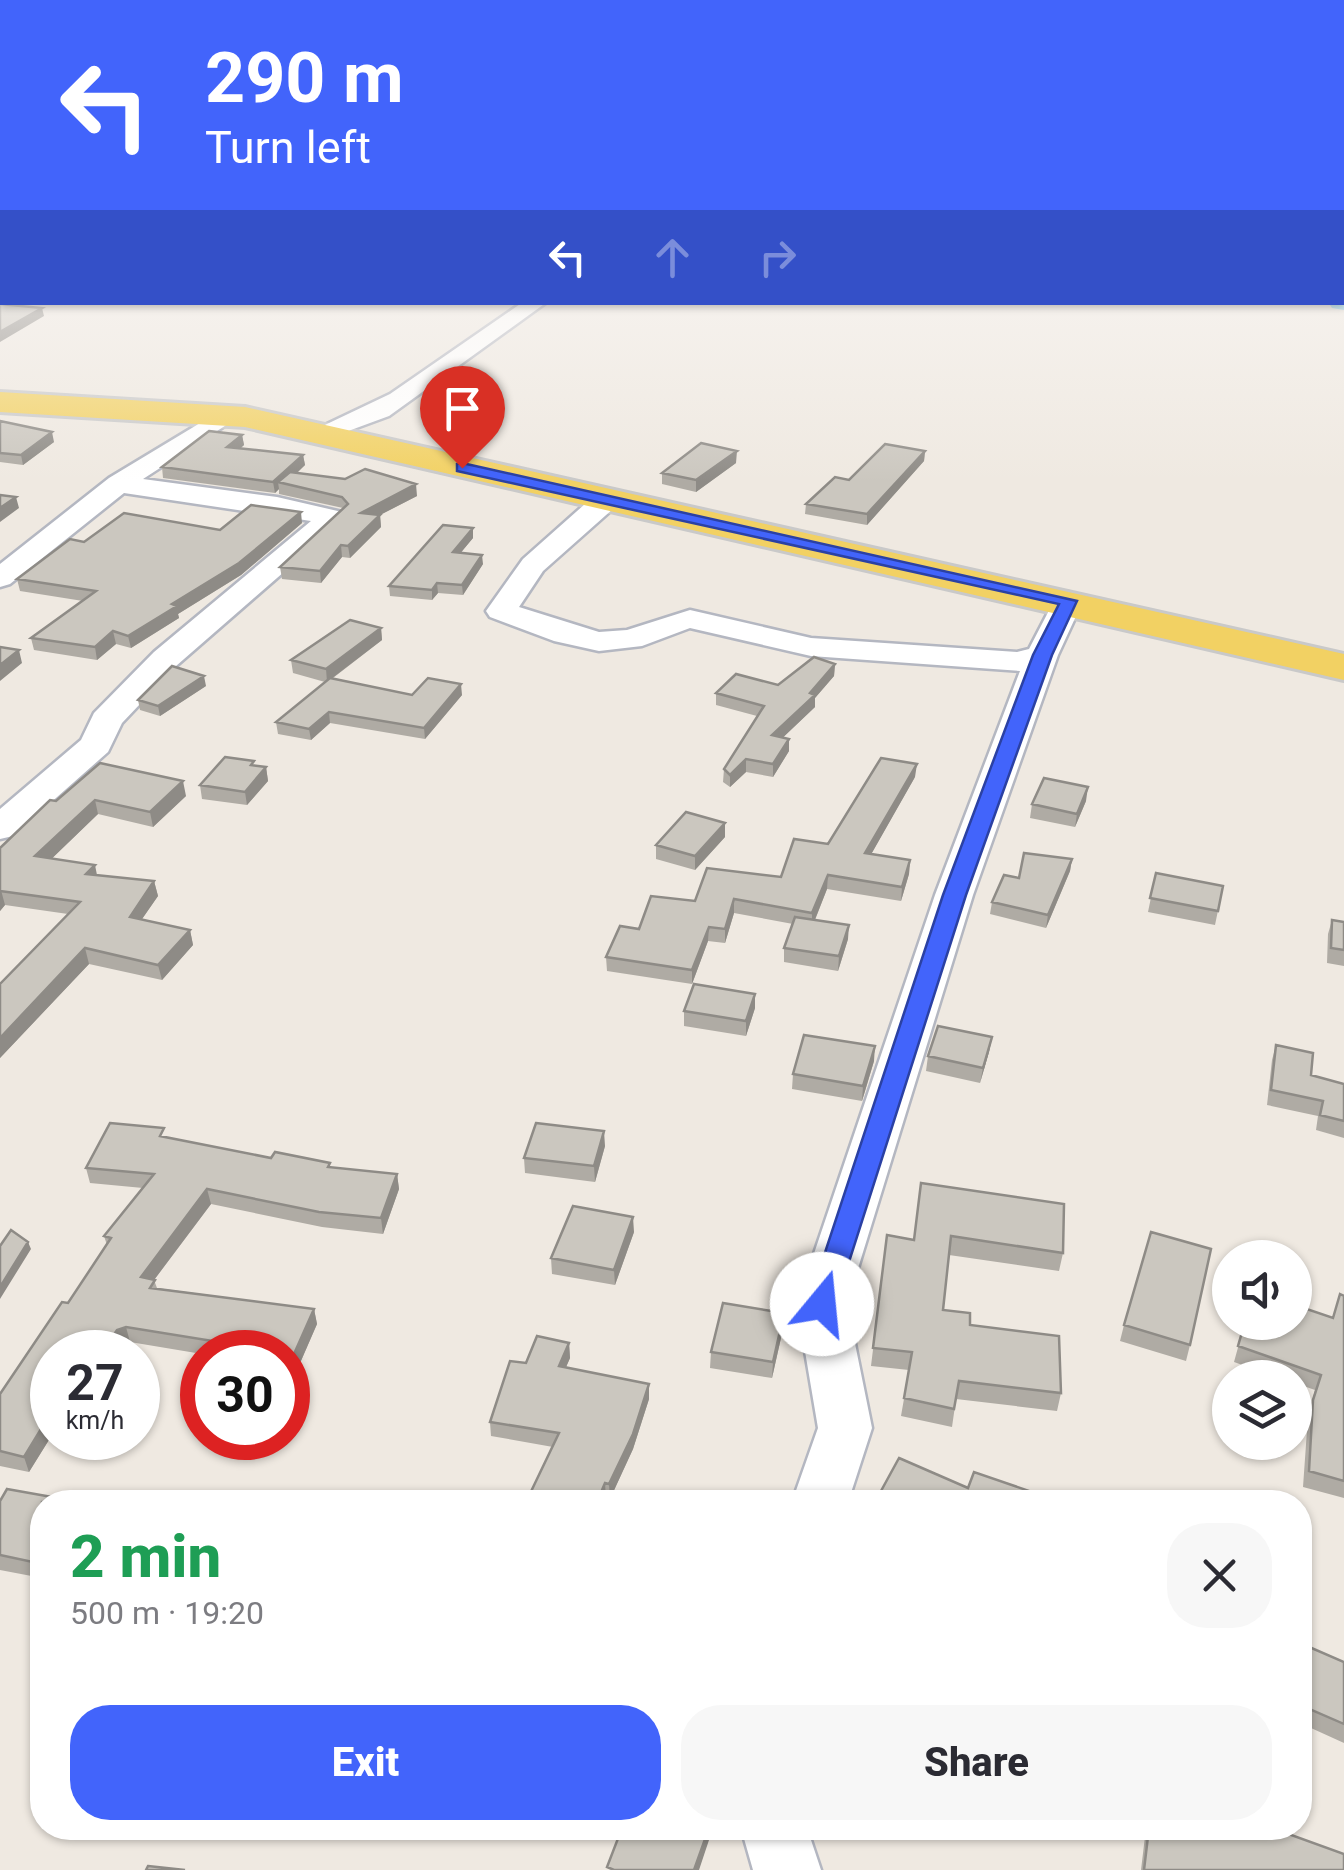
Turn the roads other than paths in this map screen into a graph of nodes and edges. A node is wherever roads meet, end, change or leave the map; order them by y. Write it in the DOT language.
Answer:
graph roads {
  1 [pos="528,308"];
  2 [pos="0,402"];
  3 [pos="225,415"];
  4 [pos="321,433"];
  5 [pos="118,484"];
  6 [pos="604,502"];
  7 [pos="0,578"];
  8 [pos="1068,601"];
  9 [pos="1042,655"];
  10 [pos="1344,667"];
  11 [pos="0,828"];
  12 [pos="824,1490"];
  13 [pos="778,1840"];
  14 [pos="787,1870"];
  1 -- 4 [label="street"];
  2 -- 3 [label="main road"];
  3 -- 4 [label="main road"];
  3 -- 5 [label="street"];
  4 -- 6 [label="main road"];
  5 -- 7 [label="street"];
  5 -- 11 [label="street"];
  6 -- 8 [label="main road"];
  6 -- 9 [label="street"];
  8 -- 9 [label="street"];
  8 -- 10 [label="main road"];
  9 -- 12 [label="street"];
  13 -- 14 [label="street"];
}
